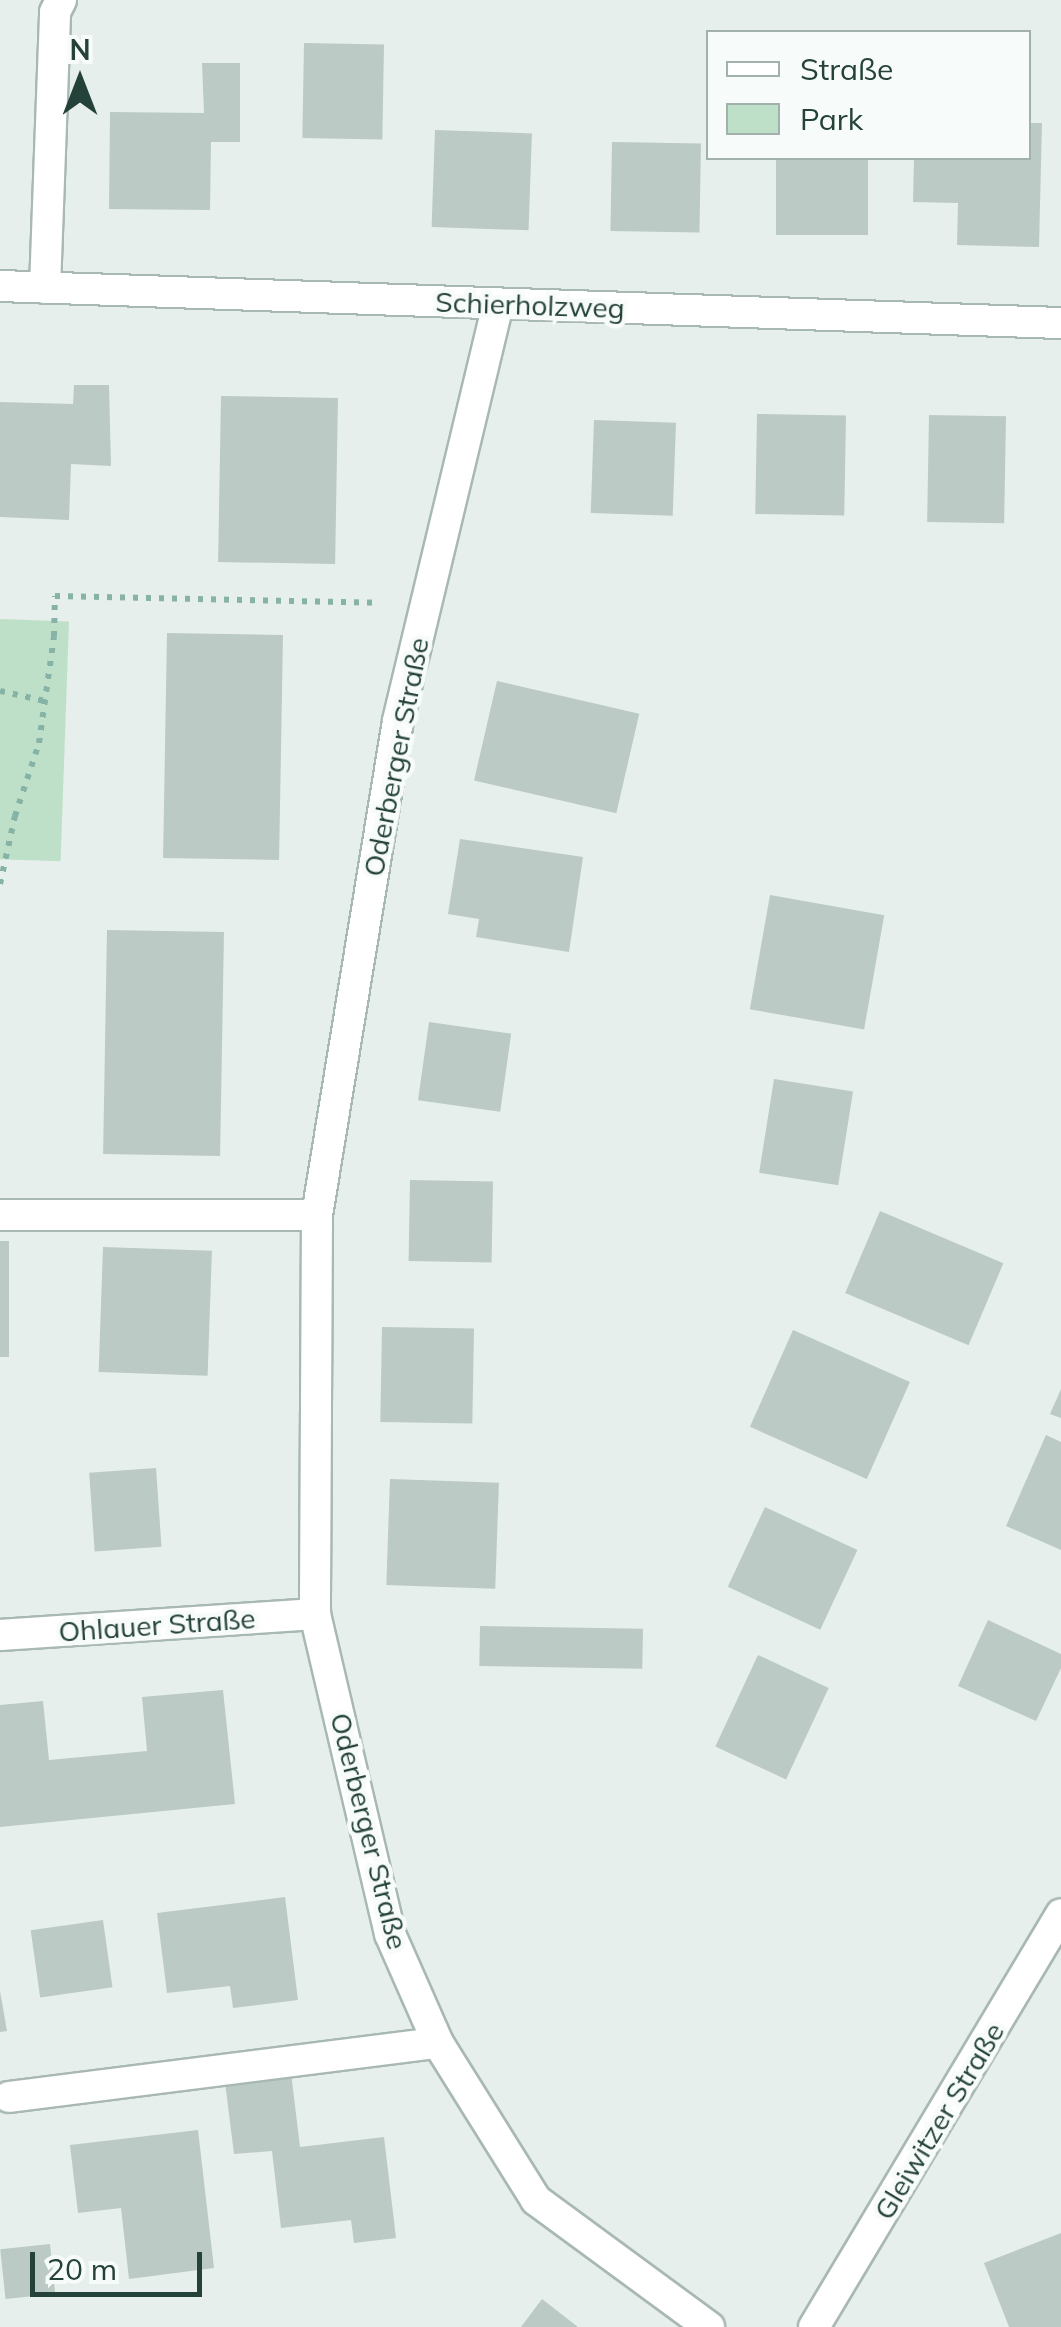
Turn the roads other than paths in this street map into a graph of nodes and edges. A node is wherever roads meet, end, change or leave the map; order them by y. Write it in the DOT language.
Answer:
graph roads {
  1 [pos="62,0"];
  2 [pos="0,286"];
  3 [pos="45,288"];
  4 [pos="498,304"];
  5 [pos="1061,322"];
  6 [pos="0,1215"];
  7 [pos="317,1215"];
  8 [pos="315,1614"];
  9 [pos="0,1635"];
  10 [pos="1061,1914"];
  11 [pos="438,2042"];
  12 [pos="9,2096"];
  13 [pos="709,2327"];
  14 [pos="814,2327"];
  1 -- 3 [label="street"];
  2 -- 3 [label="street, Schierholzweg"];
  3 -- 4 [label="street, Schierholzweg"];
  4 -- 5 [label="street, Schierholzweg"];
  4 -- 7 [label="street, Oderberger Straße"];
  6 -- 7 [label="street"];
  7 -- 8 [label="street, Oderberger Straße"];
  8 -- 9 [label="street, Ohlauer Straße"];
  8 -- 11 [label="street, Oderberger Straße"];
  10 -- 14 [label="street, Gleiwitzer Straße"];
  11 -- 12 [label="street"];
  11 -- 13 [label="street, Oderberger Straße"];
}
